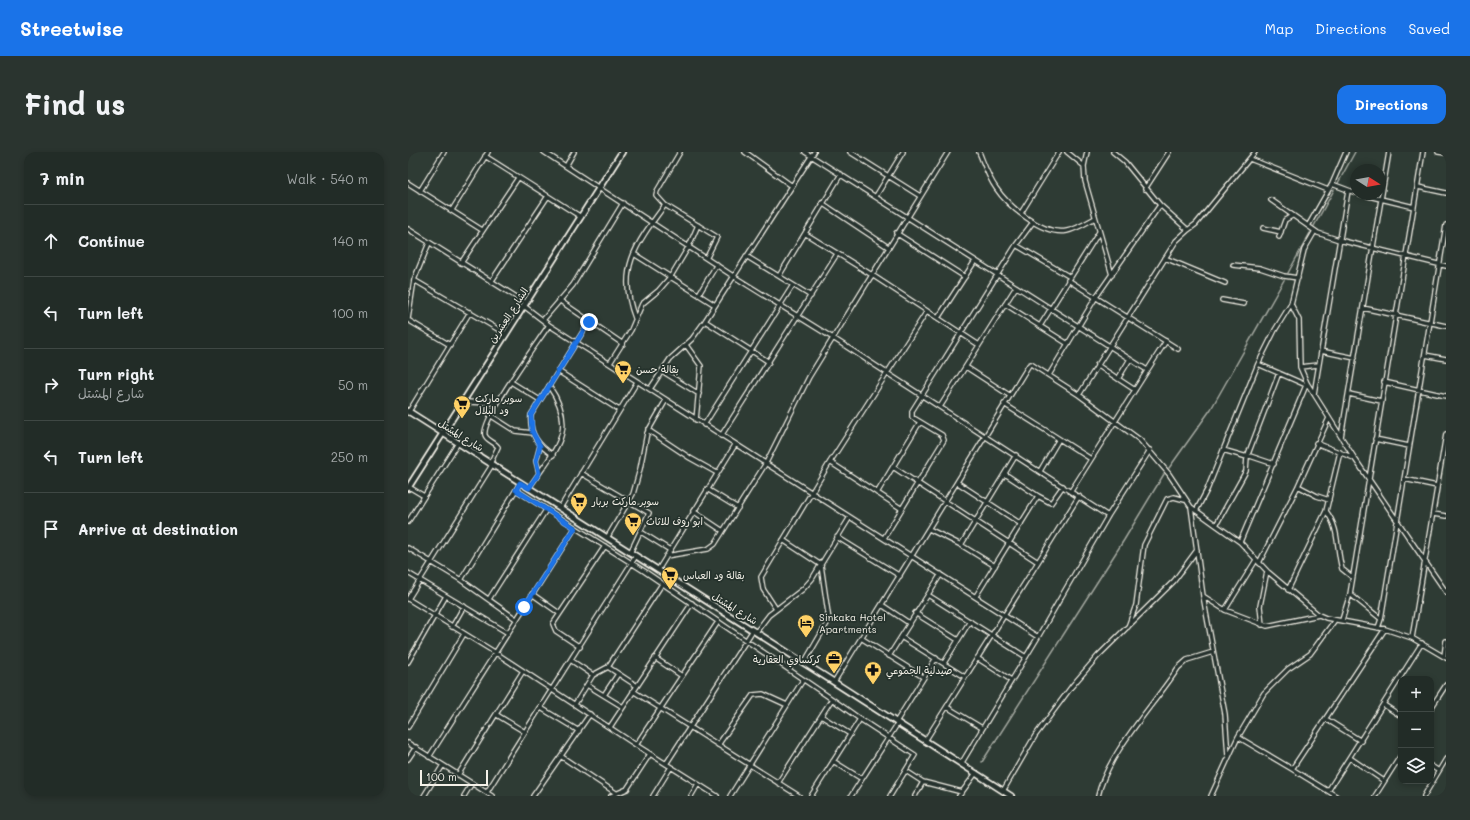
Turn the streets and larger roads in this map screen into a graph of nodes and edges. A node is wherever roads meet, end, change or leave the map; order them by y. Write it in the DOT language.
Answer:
graph roads {
  1 [pos="444,152"];
  2 [pos="488,152"];
  3 [pos="544,152"];
  4 [pos="574,152"];
  5 [pos="622,152"];
  6 [pos="680,152"];
  7 [pos="745,152"];
  8 [pos="805,152"];
  9 [pos="850,152"];
  10 [pos="903,152"];
  11 [pos="948,152"];
  12 [pos="979,152"];
  13 [pos="1059,152"];
  14 [pos="1068,152"];
  15 [pos="1087,152"];
  16 [pos="1113,152"];
  17 [pos="1169,152"];
  18 [pos="1255,152"];
  19 [pos="1346,152"];
  20 [pos="1389,152"];
  21 [pos="1423,152"];
  22 [pos="1438,152"];
  23 [pos="1446,153"];
  24 [pos="813,154"];
  25 [pos="485,156"];
  26 [pos="1250,159"];
  27 [pos="566,166"];
  28 [pos="1084,166"];
  29 [pos="1386,172"];
  30 [pos="840,174"];
  31 [pos="888,176"];
  32 [pos="518,178"];
  33 [pos="408,183"];
  34 [pos="1332,184"];
  35 [pos="792,186"];
  36 [pos="600,187"];
  37 [pos="1418,187"];
  38 [pos="1145,189"];
  39 [pos="420,190"];
  40 [pos="1328,190"];
  41 [pos="1348,191"];
  42 [pos="1446,193"];
  43 [pos="548,196"];
  44 [pos="876,196"];
  45 [pos="920,196"];
  46 [pos="1271,200"];
  47 [pos="1382,200"];
  48 [pos="1386,200"];
  49 [pos="623,203"];
  50 [pos="822,203"];
  51 [pos="665,205"];
  52 [pos="1160,205"];
  53 [pos="1414,207"];
  54 [pos="452,210"];
  55 [pos="1021,213"];
  56 [pos="907,216"];
  57 [pos="1292,216"];
  58 [pos="581,217"];
  59 [pos="1095,218"];
  60 [pos="652,222"];
  61 [pos="1033,222"];
  62 [pos="698,225"];
  63 [pos="1446,225"];
  64 [pos="1308,226"];
  65 [pos="1264,228"];
  66 [pos="408,229"];
  67 [pos="482,230"];
  68 [pos="1188,230"];
  69 [pos="1315,231"];
  70 [pos="1099,232"];
  71 [pos="1281,232"];
  72 [pos="806,234"];
  73 [pos="896,234"];
  74 [pos="1279,237"];
  75 [pos="1339,240"];
  76 [pos="429,243"];
  77 [pos="1016,245"];
  78 [pos="689,246"];
  79 [pos="888,247"];
  80 [pos="1373,248"];
  81 [pos="634,254"];
  82 [pos="837,254"];
  83 [pos="746,256"];
  84 [pos="1406,256"];
  85 [pos="707,257"];
  86 [pos="1165,258"];
  87 [pos="975,261"];
  88 [pos="461,263"];
  89 [pos="716,264"];
  90 [pos="1440,264"];
  91 [pos="1233,265"];
  92 [pos="1446,266"];
  93 [pos="872,275"];
  94 [pos="998,275"];
  95 [pos="1112,275"];
  96 [pos="670,276"];
  97 [pos="733,276"];
  98 [pos="779,276"];
  99 [pos="965,277"];
  100 [pos="1298,278"];
  101 [pos="1069,279"];
  102 [pos="414,280"];
  103 [pos="491,282"];
  104 [pos="1225,283"];
  105 [pos="793,285"];
  106 [pos="1016,287"];
  107 [pos="699,294"];
  108 [pos="811,296"];
  109 [pos="1096,297"];
  110 [pos="559,300"];
  111 [pos="1222,300"];
  112 [pos="1005,304"];
  113 [pos="1244,304"];
  114 [pos="1291,304"];
  115 [pos="525,305"];
  116 [pos="715,305"];
  117 [pos="781,305"];
  118 [pos="1363,308"];
  119 [pos="1050,309"];
  120 [pos="927,311"];
  121 [pos="470,312"];
  122 [pos="1396,315"];
  123 [pos="798,316"];
  124 [pos="1127,316"];
  125 [pos="938,318"];
  126 [pos="408,319"];
  127 [pos="635,319"];
  128 [pos="543,320"];
  129 [pos="705,321"];
  130 [pos="589,322"];
  131 [pos="1430,322"];
  132 [pos="549,324"];
  133 [pos="1040,326"];
  134 [pos="1078,326"];
  135 [pos="1446,326"];
  136 [pos="506,334"];
  137 [pos="962,334"];
  138 [pos="833,338"];
  139 [pos="1166,341"];
  140 [pos="577,342"];
  141 [pos="623,344"];
  142 [pos="1068,344"];
  143 [pos="450,345"];
  144 [pos="686,345"];
  145 [pos="979,345"];
  146 [pos="1109,346"];
  147 [pos="1178,349"];
  148 [pos="1321,351"];
  149 [pos="752,352"];
  150 [pos="1425,355"];
  151 [pos="1354,358"];
  152 [pos="1130,359"];
  153 [pos="1446,359"];
  154 [pos="769,362"];
  155 [pos="610,363"];
  156 [pos="1258,364"];
  157 [pos="1097,365"];
  158 [pos="1318,366"];
  159 [pos="966,367"];
  160 [pos="1300,367"];
  161 [pos="1147,370"];
  162 [pos="558,371"];
  163 [pos="662,372"];
  164 [pos="888,372"];
  165 [pos="1279,373"];
  166 [pos="1049,375"];
  167 [pos="1118,379"];
  168 [pos="511,382"];
  169 [pos="637,382"];
  170 [pos="1384,382"];
  171 [pos="1306,384"];
  172 [pos="549,386"];
  173 [pos="650,389"];
  174 [pos="1135,390"];
  175 [pos="1419,390"];
  176 [pos="699,394"];
  177 [pos="922,394"];
  178 [pos="1314,394"];
  179 [pos="1348,394"];
  180 [pos="1009,395"];
  181 [pos="1079,395"];
  182 [pos="1446,396"];
  183 [pos="540,400"];
  184 [pos="666,400"];
  185 [pos="1381,401"];
  186 [pos="463,402"];
  187 [pos="497,403"];
  188 [pos="1004,404"];
  189 [pos="940,407"];
  190 [pos="618,410"];
  191 [pos="408,412"];
  192 [pos="490,415"];
  193 [pos="1329,418"];
  194 [pos="696,420"];
  195 [pos="1116,421"];
  196 [pos="920,422"];
  197 [pos="704,425"];
  198 [pos="648,430"];
  199 [pos="533,433"];
  200 [pos="442,434"];
  201 [pos="1446,434"];
  202 [pos="985,435"];
  203 [pos="721,436"];
  204 [pos="1341,437"];
  205 [pos="1059,439"];
  206 [pos="1375,439"];
  207 [pos="458,443"];
  208 [pos="1316,443"];
  209 [pos="735,445"];
  210 [pos="540,446"];
  211 [pos="1409,446"];
  212 [pos="1150,450"];
  213 [pos="1223,450"];
  214 [pos="1340,452"];
  215 [pos="553,455"];
  216 [pos="1016,455"];
  217 [pos="1247,456"];
  218 [pos="1091,459"];
  219 [pos="1355,459"];
  220 [pos="830,462"];
  221 [pos="766,463"];
  222 [pos="491,464"];
  223 [pos="1274,464"];
  224 [pos="1441,466"];
  225 [pos="1446,467"];
  226 [pos="892,468"];
  227 [pos="1040,471"];
  228 [pos="539,473"];
  229 [pos="581,473"];
  230 [pos="717,473"];
  231 [pos="1005,474"];
  232 [pos="1368,479"];
  233 [pos="1404,479"];
  234 [pos="520,483"];
  235 [pos="958,483"];
  236 [pos="918,484"];
  237 [pos="1063,486"];
  238 [pos="1298,486"];
  239 [pos="1437,486"];
  240 [pos="408,487"];
  241 [pos="529,488"];
  242 [pos="707,489"];
  243 [pos="516,490"];
  244 [pos="1071,491"];
  245 [pos="812,492"];
  246 [pos="877,492"];
  247 [pos="424,496"];
  248 [pos="1038,496"];
  249 [pos="1078,496"];
  250 [pos="1185,500"];
  251 [pos="1329,500"];
  252 [pos="628,502"];
  253 [pos="946,502"];
  254 [pos="988,503"];
  255 [pos="1191,507"];
  256 [pos="560,508"];
  257 [pos="738,508"];
  258 [pos="902,509"];
  259 [pos="546,510"];
  260 [pos="693,511"];
  261 [pos="1196,511"];
  262 [pos="1326,511"];
  263 [pos="1433,514"];
  264 [pos="1108,516"];
  265 [pos="1446,516"];
  266 [pos="850,517"];
  267 [pos="1396,520"];
  268 [pos="976,521"];
  269 [pos="408,522"];
  270 [pos="1021,524"];
  271 [pos="1216,525"];
  272 [pos="575,528"];
  273 [pos="929,529"];
  274 [pos="723,531"];
  275 [pos="641,532"];
  276 [pos="838,537"];
  277 [pos="608,538"];
  278 [pos="884,538"];
  279 [pos="783,540"];
  280 [pos="1240,542"];
  281 [pos="1010,543"];
  282 [pos="961,545"];
  283 [pos="605,546"];
  284 [pos="408,548"];
  285 [pos="670,550"];
  286 [pos="1197,550"];
  287 [pos="630,553"];
  288 [pos="636,556"];
  289 [pos="666,556"];
  290 [pos="913,556"];
  291 [pos="1257,561"];
  292 [pos="1424,561"];
  293 [pos="432,562"];
  294 [pos="1038,562"];
  295 [pos="633,564"];
  296 [pos="821,565"];
  297 [pos="995,566"];
  298 [pos="658,570"];
  299 [pos="1267,571"];
  300 [pos="408,573"];
  301 [pos="941,574"];
  302 [pos="900,576"];
  303 [pos="1352,577"];
  304 [pos="420,580"];
  305 [pos="461,580"];
  306 [pos="662,584"];
  307 [pos="1288,590"];
  308 [pos="1446,592"];
  309 [pos="532,594"];
  310 [pos="1350,594"];
  311 [pos="928,595"];
  312 [pos="446,596"];
  313 [pos="976,596"];
  314 [pos="1203,596"];
  315 [pos="408,599"];
  316 [pos="489,599"];
  317 [pos="692,603"];
  318 [pos="882,605"];
  319 [pos="464,606"];
  320 [pos="776,609"];
  321 [pos="1225,610"];
  322 [pos="559,613"];
  323 [pos="915,613"];
  324 [pos="1004,615"];
  325 [pos="1319,615"];
  326 [pos="435,616"];
  327 [pos="1381,618"];
  328 [pos="516,619"];
  329 [pos="1336,620"];
  330 [pos="1342,620"];
  331 [pos="970,621"];
  332 [pos="718,622"];
  333 [pos="909,623"];
  334 [pos="1262,625"];
  335 [pos="452,627"];
  336 [pos="1378,628"];
  337 [pos="1127,629"];
  338 [pos="1385,629"];
  339 [pos="755,631"];
  340 [pos="508,633"];
  341 [pos="464,634"];
  342 [pos="992,635"];
  343 [pos="901,637"];
  344 [pos="1038,637"];
  345 [pos="861,638"];
  346 [pos="1412,638"];
  347 [pos="958,640"];
  348 [pos="746,641"];
  349 [pos="1446,641"];
  350 [pos="1422,643"];
  351 [pos="580,647"];
  352 [pos="1213,652"];
  353 [pos="496,653"];
  354 [pos="889,656"];
  355 [pos="1026,657"];
  356 [pos="1445,657"];
  357 [pos="655,658"];
  358 [pos="936,658"];
  359 [pos="977,658"];
  360 [pos="572,661"];
  361 [pos="408,662"];
  362 [pos="804,663"];
  363 [pos="944,663"];
  364 [pos="608,668"];
  365 [pos="523,671"];
  366 [pos="618,674"];
  367 [pos="593,675"];
  368 [pos="682,676"];
  369 [pos="965,677"];
  370 [pos="924,678"];
  371 [pos="803,680"];
  372 [pos="1011,680"];
  373 [pos="834,682"];
  374 [pos="587,685"];
  375 [pos="1446,685"];
  376 [pos="637,686"];
  377 [pos="552,690"];
  378 [pos="634,691"];
  379 [pos="604,695"];
  380 [pos="832,700"];
  381 [pos="1434,703"];
  382 [pos="575,704"];
  383 [pos="787,705"];
  384 [pos="1384,705"];
  385 [pos="623,707"];
  386 [pos="947,707"];
  387 [pos="541,708"];
  388 [pos="660,708"];
  389 [pos="497,714"];
  390 [pos="590,714"];
  391 [pos="1398,714"];
  392 [pos="821,716"];
  393 [pos="1326,718"];
  394 [pos="860,719"];
  395 [pos="897,723"];
  396 [pos="408,727"];
  397 [pos="610,727"];
  398 [pos="690,728"];
  399 [pos="982,728"];
  400 [pos="579,731"];
  401 [pos="525,732"];
  402 [pos="850,734"];
  403 [pos="1238,737"];
  404 [pos="889,738"];
  405 [pos="925,741"];
  406 [pos="1361,741"];
  407 [pos="408,743"];
  408 [pos="636,745"];
  409 [pos="718,745"];
  410 [pos="416,748"];
  411 [pos="650,754"];
  412 [pos="1228,756"];
  413 [pos="429,757"];
  414 [pos="562,757"];
  415 [pos="1350,758"];
  416 [pos="408,759"];
  417 [pos="1446,759"];
  418 [pos="1398,760"];
  419 [pos="833,761"];
  420 [pos="666,764"];
  421 [pos="961,764"];
  422 [pos="443,765"];
  423 [pos="749,765"];
  424 [pos="672,767"];
  425 [pos="1434,768"];
  426 [pos="1292,769"];
  427 [pos="906,771"];
  428 [pos="1439,771"];
  429 [pos="976,773"];
  430 [pos="458,774"];
  431 [pos="862,779"];
  432 [pos="1384,781"];
  433 [pos="923,782"];
  434 [pos="472,783"];
  435 [pos="778,783"];
  436 [pos="698,784"];
  437 [pos="1003,791"];
  438 [pos="1328,791"];
  439 [pos="487,792"];
  440 [pos="962,792"];
  441 [pos="616,793"];
  442 [pos="1009,795"];
  443 [pos="424,796"];
  444 [pos="464,796"];
  445 [pos="492,796"];
  446 [pos="532,796"];
  447 [pos="611,796"];
  448 [pos="653,796"];
  449 [pos="691,796"];
  450 [pos="717,796"];
  451 [pos="730,796"];
  452 [pos="799,796"];
  453 [pos="811,796"];
  454 [pos="851,796"];
  455 [pos="890,796"];
  456 [pos="914,796"];
  457 [pos="959,796"];
  458 [pos="1098,796"];
  459 [pos="1211,796"];
  460 [pos="1336,796"];
  461 [pos="1375,796"];
  462 [pos="1424,796"];
  1 -- 39 [label="street"];
  2 -- 25 [label="street"];
  3 -- 27 [label="street"];
  4 -- 27 [label="street"];
  5 -- 36 [label="street, الشارع العشرين"];
  6 -- 51 [label="street"];
  7 -- 35 [label="street"];
  8 -- 24 [label="street"];
  9 -- 31 [label="street"];
  10 -- 31 [label="street"];
  11 -- 45 [label="street"];
  12 -- 55 [label="street"];
  13 -- 55 [label="street"];
  14 -- 28 [label="street"];
  15 -- 28 [label="street"];
  16 -- 38 [label="street"];
  17 -- 38 [label="street"];
  18 -- 26 [label="street"];
  19 -- 34 [label="street"];
  20 -- 29 [label="street"];
  21 -- 37 [label="street"];
  22 -- 23 [label="street"];
  24 -- 30 [label="street"];
  24 -- 35 [label="street"];
  25 -- 32 [label="street"];
  25 -- 54 [label="street"];
  26 -- 40 [label="street"];
  26 -- 68 [label="street"];
  27 -- 36 [label="street"];
  28 -- 59 [label="street"];
  30 -- 44 [label="street"];
  30 -- 50 [label="street"];
  31 -- 44 [label="street"];
  31 -- 45 [label="street"];
  32 -- 43 [label="street"];
  32 -- 67 [label="street"];
  33 -- 39 [label="street"];
  34 -- 40 [label="street"];
  34 -- 41 [label="street"];
  35 -- 83 [label="street"];
  36 -- 49 [label="street"];
  36 -- 58 [label="street, الشارع العشرين"];
  37 -- 42 [label="street"];
  37 -- 53 [label="street"];
  38 -- 52 [label="street"];
  39 -- 54 [label="street"];
  40 -- 64 [label="street"];
  41 -- 75 [label="street"];
  43 -- 58 [label="street"];
  43 -- 103 [label="street"];
  44 -- 56 [label="street"];
  45 -- 56 [label="street"];
  46 -- 57 [label="street"];
  47 -- 80 [label="street"];
  48 -- 53 [label="street"];
  49 -- 60 [label="street"];
  49 -- 110 [label="street"];
  50 -- 72 [label="street"];
  50 -- 79 [label="street"];
  51 -- 60 [label="street"];
  51 -- 62 [label="street"];
  52 -- 68 [label="street"];
  52 -- 95 [label="street"];
  53 -- 84 [label="street"];
  54 -- 67 [label="street"];
  55 -- 61 [label="street"];
  56 -- 73 [label="street"];
  56 -- 87 [label="street"];
  57 -- 64 [label="street"];
  57 -- 71 [label="street"];
  58 -- 115 [label="street, الشارع العشرين"];
  59 -- 61 [label="street"];
  59 -- 70 [label="street"];
  60 -- 78 [label="street"];
  60 -- 81 [label="street"];
  61 -- 77 [label="street"];
  62 -- 78 [label="street"];
  62 -- 85 [label="street"];
  63 -- 90 [label="street"];
  64 -- 69 [label="street"];
  65 -- 71 [label="street"];
  66 -- 76 [label="street"];
  67 -- 88 [label="street"];
  68 -- 86 [label="street"];
  69 -- 75 [label="street"];
  69 -- 100 [label="street"];
  70 -- 95 [label="street"];
  70 -- 101 [label="street"];
  71 -- 74 [label="street"];
  72 -- 82 [label="street"];
  72 -- 98 [label="street"];
  73 -- 79 [label="street"];
  73 -- 99 [label="street"];
  75 -- 80 [label="street"];
  75 -- 148 [label="street"];
  76 -- 88 [label="street"];
  76 -- 102 [label="street"];
  77 -- 94 [label="street"];
  77 -- 101 [label="street"];
  78 -- 85 [label="street"];
  78 -- 96 [label="street"];
  79 -- 93 [label="street"];
  80 -- 84 [label="street"];
  80 -- 118 [label="street"];
  81 -- 96 [label="street"];
  81 -- 127 [label="street"];
  82 -- 93 [label="street"];
  82 -- 108 [label="street"];
  83 -- 97 [label="street"];
  83 -- 98 [label="street"];
  84 -- 90 [label="street"];
  84 -- 122 [label="street"];
  85 -- 89 [label="street"];
  86 -- 104 [label="street"];
  86 -- 124 [label="street"];
  87 -- 94 [label="street"];
  87 -- 99 [label="street"];
  88 -- 103 [label="street"];
  89 -- 97 [label="street"];
  89 -- 107 [label="street"];
  90 -- 92 [label="street"];
  90 -- 131 [label="street"];
  91 -- 100 [label="street"];
  93 -- 120 [label="street"];
  93 -- 138 [label="street"];
  94 -- 106 [label="street"];
  94 -- 137 [label="street"];
  95 -- 109 [label="street"];
  96 -- 107 [label="street"];
  96 -- 127 [label="street"];
  97 -- 116 [label="street"];
  97 -- 117 [label="street"];
  98 -- 105 [label="street"];
  99 -- 125 [label="street"];
  100 -- 114 [label="street"];
  101 -- 109 [label="street"];
  101 -- 119 [label="street"];
  102 -- 121 [label="street"];
  102 -- 126 [label="street"];
  103 -- 115 [label="street"];
  105 -- 108 [label="street"];
  105 -- 117 [label="street"];
  106 -- 112 [label="street"];
  106 -- 119 [label="street"];
  107 -- 116 [label="street"];
  108 -- 123 [label="street"];
  109 -- 124 [label="street"];
  109 -- 134 [label="street"];
  110 -- 128 [label="street"];
  110 -- 130 [label="street"];
  111 -- 113 [label="street"];
  112 -- 133 [label="street"];
  112 -- 145 [label="street"];
  114 -- 156 [label="street"];
  114 -- 160 [label="street"];
  115 -- 128 [label="street"];
  115 -- 136 [label="street, الشارع العشرين"];
  116 -- 129 [label="street"];
  117 -- 123 [label="street"];
  117 -- 149 [label="street"];
  118 -- 122 [label="street"];
  118 -- 151 [label="street"];
  119 -- 133 [label="street"];
  119 -- 134 [label="street"];
  120 -- 125 [label="street"];
  120 -- 164 [label="street"];
  121 -- 136 [label="street"];
  121 -- 143 [label="street"];
  122 -- 131 [label="street"];
  122 -- 170 [label="street"];
  123 -- 138 [label="street"];
  123 -- 154 [label="street"];
  124 -- 139 [label="street"];
  124 -- 146 [label="street"];
  125 -- 137 [label="street"];
  126 -- 143 [label="street"];
  127 -- 141 [label="street"];
  128 -- 132 [label="street"];
  129 -- 144 [label="street"];
  129 -- 149 [label="street"];
  130 -- 140 [label="street"];
  130 -- 141 [label="street"];
  131 -- 135 [label="street"];
  131 -- 150 [label="street"];
  132 -- 140 [label="street"];
  132 -- 168 [label="street"];
  133 -- 142 [label="street"];
  134 -- 142 [label="street"];
  134 -- 146 [label="street"];
  136 -- 186 [label="street, الشارع العشرين"];
  137 -- 145 [label="street"];
  137 -- 177 [label="street"];
  138 -- 164 [label="street"];
  138 -- 221 [label="street"];
  139 -- 147 [label="street"];
  139 -- 161 [label="street"];
  140 -- 155 [label="street"];
  140 -- 162 [label="street"];
  141 -- 155 [label="street"];
  142 -- 166 [label="street"];
  143 -- 191 [label="street"];
  144 -- 163 [label="street"];
  144 -- 176 [label="street"];
  145 -- 159 [label="street"];
  146 -- 152 [label="street"];
  146 -- 157 [label="street"];
  148 -- 151 [label="street"];
  148 -- 158 [label="street"];
  149 -- 154 [label="street"];
  149 -- 197 [label="street"];
  150 -- 153 [label="street"];
  150 -- 175 [label="street"];
  151 -- 179 [label="street"];
  152 -- 161 [label="street"];
  152 -- 167 [label="street"];
  154 -- 203 [label="street"];
  155 -- 169 [label="street"];
  156 -- 165 [label="street"];
  156 -- 213 [label="street"];
  157 -- 167 [label="street"];
  157 -- 181 [label="street"];
  158 -- 160 [label="street"];
  158 -- 178 [label="street"];
  159 -- 180 [label="street"];
  159 -- 189 [label="street"];
  160 -- 171 [label="street"];
  161 -- 174 [label="street"];
  162 -- 172 [label="street"];
  162 -- 190 [label="street"];
  163 -- 173 [label="street"];
  163 -- 176 [label="street"];
  164 -- 177 [label="street"];
  164 -- 220 [label="street"];
  165 -- 171 [label="street"];
  165 -- 217 [label="street"];
  166 -- 180 [label="street"];
  166 -- 181 [label="street"];
  167 -- 174 [label="street"];
  168 -- 183 [label="street"];
  168 -- 187 [label="street"];
  169 -- 173 [label="street"];
  169 -- 190 [label="street"];
  170 -- 175 [label="street"];
  170 -- 185 [label="street"];
  171 -- 178 [label="street"];
  171 -- 223 [label="street"];
  172 -- 183 [label="street"];
  172 -- 215 [label="street"];
  173 -- 184 [label="street"];
  174 -- 195 [label="street"];
  175 -- 182 [label="street"];
  175 -- 211 [label="street"];
  176 -- 194 [label="street"];
  177 -- 189 [label="street"];
  177 -- 196 [label="street"];
  178 -- 193 [label="street"];
  179 -- 185 [label="street"];
  179 -- 204 [label="street"];
  180 -- 188 [label="street"];
  181 -- 195 [label="street"];
  183 -- 199 [label="street"];
  184 -- 194 [label="street"];
  184 -- 198 [label="street"];
  185 -- 206 [label="street"];
  186 -- 187 [label="street"];
  186 -- 200 [label="street, الشارع العشرين"];
  187 -- 192 [label="street"];
  188 -- 202 [label="street"];
  188 -- 205 [label="street"];
  189 -- 202 [label="street"];
  190 -- 229 [label="street"];
  191 -- 200 [label="street, شارع المشتل"];
  192 -- 199 [label="street"];
  192 -- 222 [label="street"];
  193 -- 204 [label="street"];
  193 -- 208 [label="street"];
  194 -- 197 [label="street"];
  195 -- 212 [label="street"];
  195 -- 218 [label="street"];
  196 -- 226 [label="street"];
  196 -- 236 [label="street"];
  197 -- 203 [label="street"];
  198 -- 230 [label="street"];
  198 -- 252 [label="street"];
  199 -- 210 [label="street"];
  200 -- 207 [label="street, شارع المشتل"];
  200 -- 240 [label="street, الشارع العشرين"];
  201 -- 224 [label="street"];
  202 -- 216 [label="street"];
  202 -- 235 [label="street"];
  203 -- 209 [label="street"];
  204 -- 219 [label="street"];
  205 -- 218 [label="street"];
  205 -- 227 [label="street"];
  206 -- 211 [label="street"];
  206 -- 232 [label="street"];
  207 -- 222 [label="street, شارع المشتل"];
  207 -- 247 [label="street"];
  208 -- 214 [label="street"];
  208 -- 238 [label="street"];
  209 -- 221 [label="street"];
  209 -- 230 [label="street"];
  210 -- 215 [label="street"];
  210 -- 228 [label="street"];
  211 -- 233 [label="street"];
  212 -- 250 [label="street"];
  212 -- 264 [label="street"];
  213 -- 217 [label="street"];
  213 -- 261 [label="street"];
  214 -- 219 [label="street"];
  214 -- 251 [label="street"];
  215 -- 228 [label="street"];
  216 -- 227 [label="street"];
  216 -- 231 [label="street"];
  217 -- 223 [label="street"];
  217 -- 271 [label="street"];
  218 -- 244 [label="street"];
  219 -- 232 [label="street"];
  220 -- 245 [label="street"];
  220 -- 246 [label="street"];
  221 -- 245 [label="street"];
  221 -- 257 [label="street"];
  222 -- 234 [label="street, شارع المشتل"];
  222 -- 293 [label="street"];
  223 -- 280 [label="street"];
  224 -- 225 [label="street"];
  224 -- 239 [label="street"];
  226 -- 236 [label="street"];
  226 -- 246 [label="street"];
  227 -- 237 [label="street"];
  228 -- 241 [label="street"];
  229 -- 252 [label="street"];
  229 -- 256 [label="street"];
  230 -- 242 [label="street"];
  231 -- 248 [label="street"];
  231 -- 254 [label="street"];
  232 -- 267 [label="street"];
  232 -- 303 [label="street"];
  233 -- 239 [label="street"];
  233 -- 267 [label="street"];
  234 -- 241 [label="street, شارع المشتل"];
  234 -- 243 [label="street"];
  235 -- 253 [label="street"];
  235 -- 254 [label="street"];
  236 -- 253 [label="street"];
  236 -- 258 [label="street"];
  237 -- 244 [label="street"];
  237 -- 248 [label="street"];
  238 -- 251 [label="street"];
  238 -- 291 [label="street"];
  239 -- 263 [label="street"];
  240 -- 247 [label="street"];
  241 -- 256 [label="street, شارع المشتل"];
  242 -- 257 [label="street"];
  242 -- 260 [label="street"];
  243 -- 259 [label="street"];
  243 -- 305 [label="street"];
  244 -- 249 [label="street"];
  245 -- 266 [label="street"];
  245 -- 279 [label="street"];
  246 -- 258 [label="street"];
  247 -- 269 [label="street"];
  248 -- 270 [label="street"];
  249 -- 264 [label="street"];
  249 -- 294 [label="street"];
  250 -- 255 [label="street"];
  250 -- 337 [label="street"];
  251 -- 262 [label="street"];
  252 -- 275 [label="street"];
  252 -- 277 [label="street"];
  253 -- 268 [label="street"];
  253 -- 273 [label="street"];
  254 -- 268 [label="street"];
  254 -- 270 [label="street"];
  255 -- 261 [label="street"];
  255 -- 286 [label="street"];
  256 -- 277 [label="street, شارع المشتل"];
  257 -- 274 [label="street"];
  258 -- 278 [label="street"];
  259 -- 272 [label="street"];
  259 -- 316 [label="street"];
  260 -- 274 [label="street"];
  260 -- 285 [label="street"];
  261 -- 271 [label="street"];
  262 -- 303 [label="street"];
  262 -- 307 [label="street"];
  263 -- 265 [label="street"];
  263 -- 292 [label="street"];
  264 -- 344 [label="street"];
  266 -- 276 [label="street"];
  266 -- 278 [label="street"];
  267 -- 292 [label="street"];
  267 -- 327 [label="street"];
  268 -- 281 [label="street"];
  268 -- 282 [label="street"];
  270 -- 281 [label="street"];
  271 -- 280 [label="street"];
  272 -- 283 [label="street"];
  272 -- 309 [label="street"];
  273 -- 282 [label="street"];
  273 -- 290 [label="street"];
  274 -- 289 [label="street"];
  275 -- 285 [label="street"];
  275 -- 287 [label="street"];
  276 -- 296 [label="street"];
  276 -- 302 [label="street"];
  277 -- 287 [label="street, شارع المشتل"];
  278 -- 290 [label="street"];
  279 -- 296 [label="street"];
  279 -- 320 [label="street"];
  280 -- 291 [label="street"];
  281 -- 294 [label="street"];
  281 -- 297 [label="street"];
  282 -- 297 [label="street"];
  283 -- 295 [label="street"];
  283 -- 322 [label="street"];
  284 -- 293 [label="street"];
  285 -- 289 [label="street"];
  286 -- 314 [label="street"];
  286 -- 337 [label="street"];
  287 -- 288 [label="street, شارع المشتل"];
  288 -- 295 [label="street"];
  288 -- 298 [label="street, شارع المشتل"];
  289 -- 298 [label="street"];
  290 -- 301 [label="street"];
  290 -- 302 [label="street"];
  291 -- 299 [label="street"];
  291 -- 321 [label="street"];
  292 -- 308 [label="street"];
  292 -- 346 [label="street"];
  293 -- 304 [label="street"];
  293 -- 305 [label="street"];
  294 -- 324 [label="street"];
  295 -- 306 [label="street"];
  295 -- 351 [label="street"];
  296 -- 320 [label="street"];
  296 -- 362 [label="street"];
  297 -- 313 [label="street"];
  298 -- 339 [label="street, شارع المشتل"];
  299 -- 307 [label="street"];
  299 -- 334 [label="street"];
  300 -- 304 [label="street"];
  301 -- 311 [label="street"];
  301 -- 313 [label="street"];
  302 -- 318 [label="street"];
  303 -- 310 [label="street"];
  304 -- 312 [label="street"];
  304 -- 315 [label="street"];
  305 -- 316 [label="street"];
  306 -- 317 [label="street"];
  306 -- 364 [label="street"];
  307 -- 325 [label="street"];
  309 -- 322 [label="street"];
  309 -- 328 [label="street"];
  310 -- 327 [label="street"];
  310 -- 330 [label="street"];
  311 -- 323 [label="street"];
  311 -- 331 [label="street"];
  312 -- 319 [label="street"];
  312 -- 326 [label="street"];
  313 -- 324 [label="street"];
  314 -- 321 [label="street"];
  314 -- 352 [label="street"];
  315 -- 326 [label="street"];
  316 -- 328 [label="street"];
  317 -- 332 [label="street"];
  317 -- 357 [label="street"];
  318 -- 333 [label="street"];
  318 -- 345 [label="street"];
  319 -- 335 [label="street"];
  319 -- 340 [label="street"];
  320 -- 339 [label="street"];
  321 -- 334 [label="street"];
  322 -- 351 [label="street"];
  323 -- 333 [label="street"];
  323 -- 347 [label="street"];
  324 -- 342 [label="street"];
  324 -- 344 [label="street"];
  325 -- 329 [label="street"];
  325 -- 334 [label="street"];
  326 -- 335 [label="street"];
  326 -- 361 [label="street"];
  327 -- 336 [label="street"];
  328 -- 340 [label="street"];
  329 -- 330 [label="street"];
  329 -- 403 [label="street"];
  330 -- 336 [label="street"];
  331 -- 342 [label="street"];
  331 -- 347 [label="street"];
  332 -- 348 [label="street"];
  332 -- 368 [label="street"];
  333 -- 343 [label="street"];
  335 -- 341 [label="street"];
  336 -- 338 [label="street"];
  337 -- 437 [label="street"];
  338 -- 346 [label="street"];
  338 -- 393 [label="street"];
  339 -- 348 [label="street"];
  339 -- 362 [label="street, شارع المشتل"];
  340 -- 353 [label="street"];
  341 -- 353 [label="street"];
  341 -- 396 [label="street"];
  342 -- 355 [label="street"];
  342 -- 359 [label="street"];
  343 -- 354 [label="street"];
  343 -- 358 [label="street"];
  344 -- 355 [label="street"];
  345 -- 354 [label="street"];
  345 -- 373 [label="street"];
  346 -- 350 [label="street"];
  347 -- 363 [label="street"];
  348 -- 371 [label="street"];
  348 -- 398 [label="street"];
  349 -- 356 [label="street"];
  350 -- 356 [label="street"];
  350 -- 384 [label="street"];
  351 -- 360 [label="street"];
  352 -- 412 [label="street"];
  352 -- 458 [label="street"];
  353 -- 365 [label="street"];
  353 -- 413 [label="street"];
  354 -- 370 [label="street"];
  355 -- 372 [label="street"];
  357 -- 368 [label="street"];
  357 -- 376 [label="street"];
  358 -- 363 [label="street"];
  358 -- 370 [label="street"];
  359 -- 369 [label="street"];
  359 -- 372 [label="street"];
  360 -- 367 [label="street"];
  360 -- 377 [label="street"];
  362 -- 373 [label="street, شارع المشتل"];
  363 -- 369 [label="street"];
  364 -- 366 [label="street"];
  364 -- 367 [label="street"];
  365 -- 377 [label="street"];
  365 -- 389 [label="street"];
  366 -- 376 [label="street"];
  366 -- 379 [label="street"];
  367 -- 374 [label="street"];
  368 -- 388 [label="street"];
  369 -- 386 [label="street"];
  370 -- 395 [label="street"];
  371 -- 380 [label="street"];
  371 -- 383 [label="street"];
  372 -- 399 [label="street"];
  373 -- 395 [label="street, شارع المشتل"];
  374 -- 379 [label="street"];
  374 -- 382 [label="street"];
  375 -- 381 [label="street"];
  376 -- 378 [label="street"];
  377 -- 382 [label="street"];
  377 -- 387 [label="street"];
  378 -- 385 [label="street"];
  378 -- 388 [label="street"];
  379 -- 385 [label="street"];
  380 -- 392 [label="street"];
  380 -- 394 [label="street"];
  382 -- 390 [label="street"];
  383 -- 409 [label="street"];
  383 -- 423 [label="street"];
  384 -- 391 [label="street"];
  384 -- 406 [label="street"];
  385 -- 397 [label="street"];
  386 -- 399 [label="street"];
  386 -- 405 [label="street"];
  387 -- 400 [label="street"];
  387 -- 401 [label="street"];
  388 -- 398 [label="street"];
  388 -- 408 [label="street"];
  389 -- 401 [label="street"];
  389 -- 430 [label="street"];
  390 -- 397 [label="street"];
  390 -- 400 [label="street"];
  392 -- 402 [label="street"];
  392 -- 435 [label="street"];
  393 -- 406 [label="street"];
  393 -- 426 [label="street"];
  394 -- 402 [label="street"];
  394 -- 404 [label="street"];
  395 -- 404 [label="street"];
  395 -- 405 [label="street, شارع المشتل"];
  397 -- 408 [label="street"];
  398 -- 409 [label="street"];
  398 -- 420 [label="street"];
  399 -- 421 [label="street"];
  400 -- 414 [label="street"];
  401 -- 439 [label="street"];
  402 -- 419 [label="street"];
  403 -- 412 [label="street"];
  403 -- 426 [label="street"];
  404 -- 427 [label="street"];
  404 -- 431 [label="street"];
  405 -- 421 [label="street, شارع المشتل"];
  406 -- 415 [label="street"];
  407 -- 410 [label="street"];
  408 -- 411 [label="street"];
  409 -- 423 [label="street"];
  410 -- 413 [label="street"];
  410 -- 416 [label="street"];
  411 -- 420 [label="street"];
  411 -- 441 [label="street"];
  412 -- 459 [label="street"];
  413 -- 422 [label="street"];
  414 -- 441 [label="street"];
  414 -- 446 [label="street"];
  415 -- 432 [label="street"];
  415 -- 438 [label="street"];
  417 -- 428 [label="street"];
  418 -- 432 [label="street"];
  419 -- 431 [label="street"];
  419 -- 453 [label="street"];
  420 -- 424 [label="street"];
  421 -- 429 [label="street, شارع المشتل"];
  422 -- 430 [label="street"];
  422 -- 443 [label="street"];
  423 -- 435 [label="street"];
  423 -- 451 [label="street"];
  424 -- 436 [label="street"];
  424 -- 448 [label="street"];
  425 -- 428 [label="street"];
  426 -- 438 [label="street"];
  427 -- 433 [label="street"];
  427 -- 455 [label="street"];
  428 -- 462 [label="street"];
  429 -- 437 [label="street, شارع المشتل"];
  429 -- 440 [label="street"];
  430 -- 434 [label="street"];
  431 -- 454 [label="street"];
  432 -- 461 [label="street"];
  433 -- 440 [label="street"];
  433 -- 456 [label="street"];
  434 -- 439 [label="street"];
  434 -- 444 [label="street"];
  435 -- 452 [label="street"];
  436 -- 449 [label="street"];
  436 -- 450 [label="street"];
  437 -- 442 [label="street, شارع المشتل"];
  438 -- 460 [label="street"];
  439 -- 445 [label="street"];
  440 -- 457 [label="street"];
  441 -- 447 [label="street"];
}
